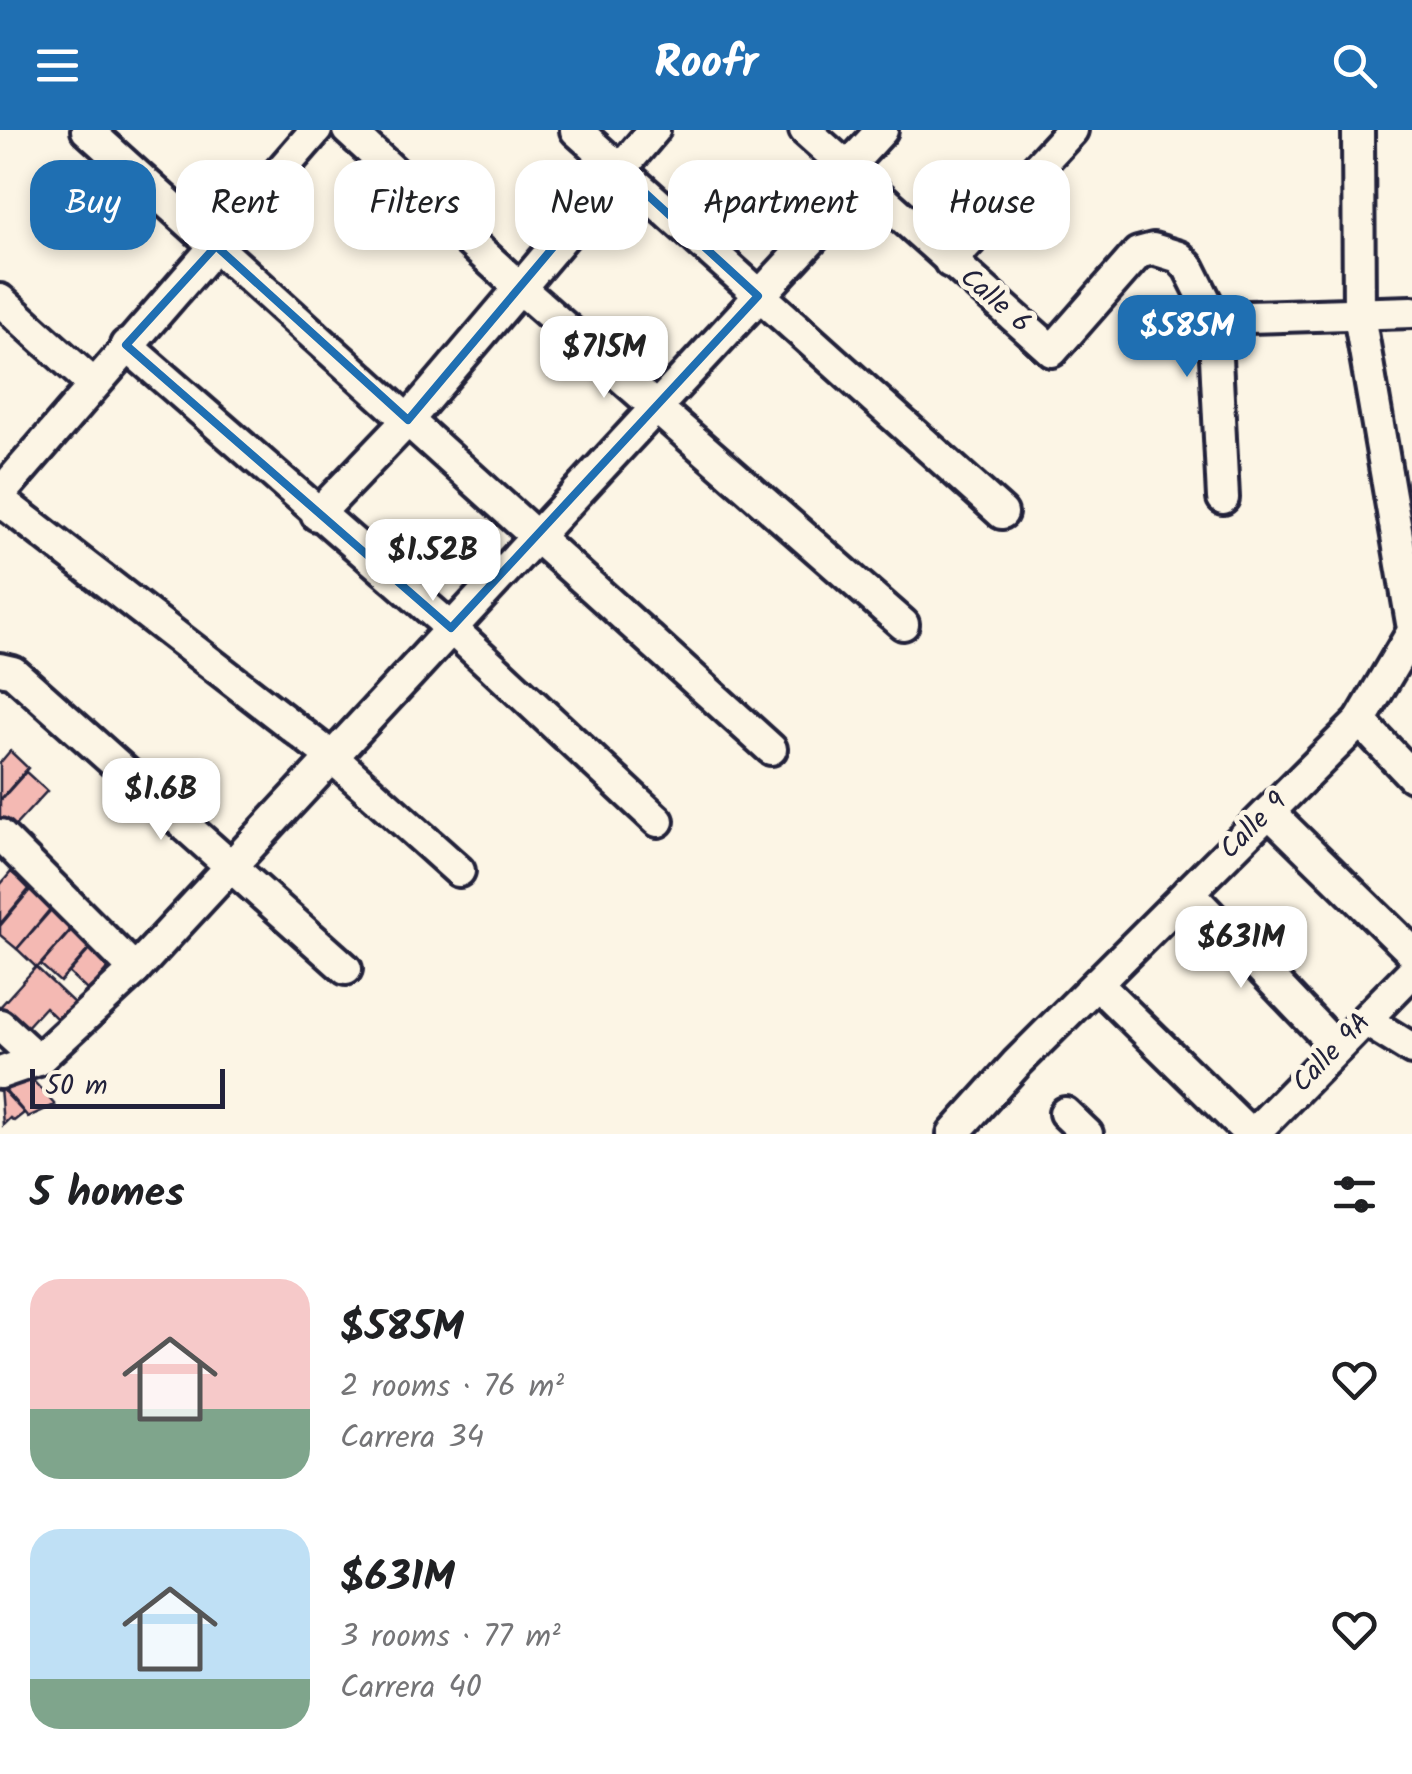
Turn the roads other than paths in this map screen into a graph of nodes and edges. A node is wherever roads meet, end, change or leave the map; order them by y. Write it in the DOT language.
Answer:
graph roads {
  1 [pos="87,130"];
  2 [pos="316,130"];
  3 [pos="348,130"];
  4 [pos="576,130"];
  5 [pos="654,130"];
  6 [pos="805,130"];
  7 [pos="882,130"];
  8 [pos="1072,130"];
  9 [pos="1358,130"];
  10 [pos="290,160"];
  11 [pos="609,160"];
  12 [pos="627,160"];
  13 [pos="838,160"];
  14 [pos="864,160"];
  15 [pos="648,195"];
  16 [pos="176,210"];
  17 [pos="893,210"];
  18 [pos="212,250"];
  19 [pos="220,250"];
  20 [pos="552,250"];
  21 [pos="795,250"];
  22 [pos="950,262"];
  23 [pos="520,288"];
  24 [pos="758,296"];
  25 [pos="0,300"];
  26 [pos="1412,312"];
  27 [pos="1360,315"];
  28 [pos="1214,318"];
  29 [pos="126,346"];
  30 [pos="94,384"];
  31 [pos="656,407"];
  32 [pos="408,420"];
  33 [pos="0,497"];
  34 [pos="1223,498"];
  35 [pos="1002,513"];
  36 [pos="317,514"];
  37 [pos="536,536"];
  38 [pos="1412,623"];
  39 [pos="903,624"];
  40 [pos="451,628"];
  41 [pos="1412,633"];
  42 [pos="0,669"];
  43 [pos="1360,721"];
  44 [pos="772,749"];
  45 [pos="332,757"];
  46 [pos="1412,776"];
  47 [pos="1268,812"];
  48 [pos="658,820"];
  49 [pos="0,836"];
  50 [pos="232,866"];
  51 [pos="459,872"];
  52 [pos="1188,892"];
  53 [pos="1412,952"];
  54 [pos="346,968"];
  55 [pos="135,970"];
  56 [pos="1412,972"];
  57 [pos="1097,984"];
  58 [pos="1365,1020"];
  59 [pos="0,1026"];
  60 [pos="1337,1048"];
  61 [pos="1412,1049"];
  62 [pos="38,1060"];
  63 [pos="0,1074"];
  64 [pos="1065,1113"];
  65 [pos="953,1134"];
  66 [pos="1088,1134"];
  67 [pos="1252,1134"];
  1 -- 16 [label="street"];
  2 -- 10 [label="street"];
  3 -- 23 [label="street"];
  4 -- 11 [label="street"];
  5 -- 12 [label="street"];
  6 -- 13 [label="street, Calle 6"];
  7 -- 14 [label="street"];
  8 -- 22 [label="street"];
  9 -- 27 [label="street"];
  15 -- 24 [label="street"];
  17 -- 22 [label="street, Calle 6"];
  18 -- 29 [label="street"];
  19 -- 32 [label="street"];
  20 -- 23 [label="street"];
  21 -- 24 [label="street"];
  22 -- 28 [label="street, Calle 6"];
  23 -- 31 [label="street"];
  23 -- 32 [label="street"];
  24 -- 31 [label="street"];
  24 -- 35 [label="street"];
  25 -- 30 [label="street"];
  26 -- 27 [label="street"];
  27 -- 28 [label="street"];
  27 -- 38 [label="street"];
  28 -- 34 [label="street"];
  29 -- 30 [label="street"];
  29 -- 36 [label="street"];
  30 -- 33 [label="street"];
  31 -- 37 [label="street"];
  31 -- 39 [label="street"];
  32 -- 36 [label="street"];
  32 -- 37 [label="street"];
  33 -- 45 [label="street"];
  36 -- 40 [label="street"];
  37 -- 40 [label="street"];
  37 -- 44 [label="street"];
  40 -- 45 [label="street"];
  40 -- 48 [label="street"];
  41 -- 43 [label="street, Calle 9"];
  42 -- 50 [label="street"];
  43 -- 46 [label="street"];
  43 -- 47 [label="street, Calle 9"];
  45 -- 50 [label="street"];
  45 -- 51 [label="street"];
  47 -- 52 [label="street, Calle 9"];
  47 -- 53 [label="street"];
  49 -- 55 [label="street"];
  50 -- 54 [label="street"];
  50 -- 55 [label="street"];
  52 -- 57 [label="street, Calle 9"];
  52 -- 60 [label="street"];
  55 -- 62 [label="street"];
  56 -- 58 [label="street, Calle 9A"];
  57 -- 65 [label="street, Calle 9"];
  57 -- 67 [label="street"];
  58 -- 60 [label="street, Calle 9A"];
  58 -- 61 [label="street"];
  59 -- 62 [label="street"];
  60 -- 67 [label="street, Calle 9A"];
  62 -- 63 [label="street"];
  64 -- 66 [label="street"];
}
